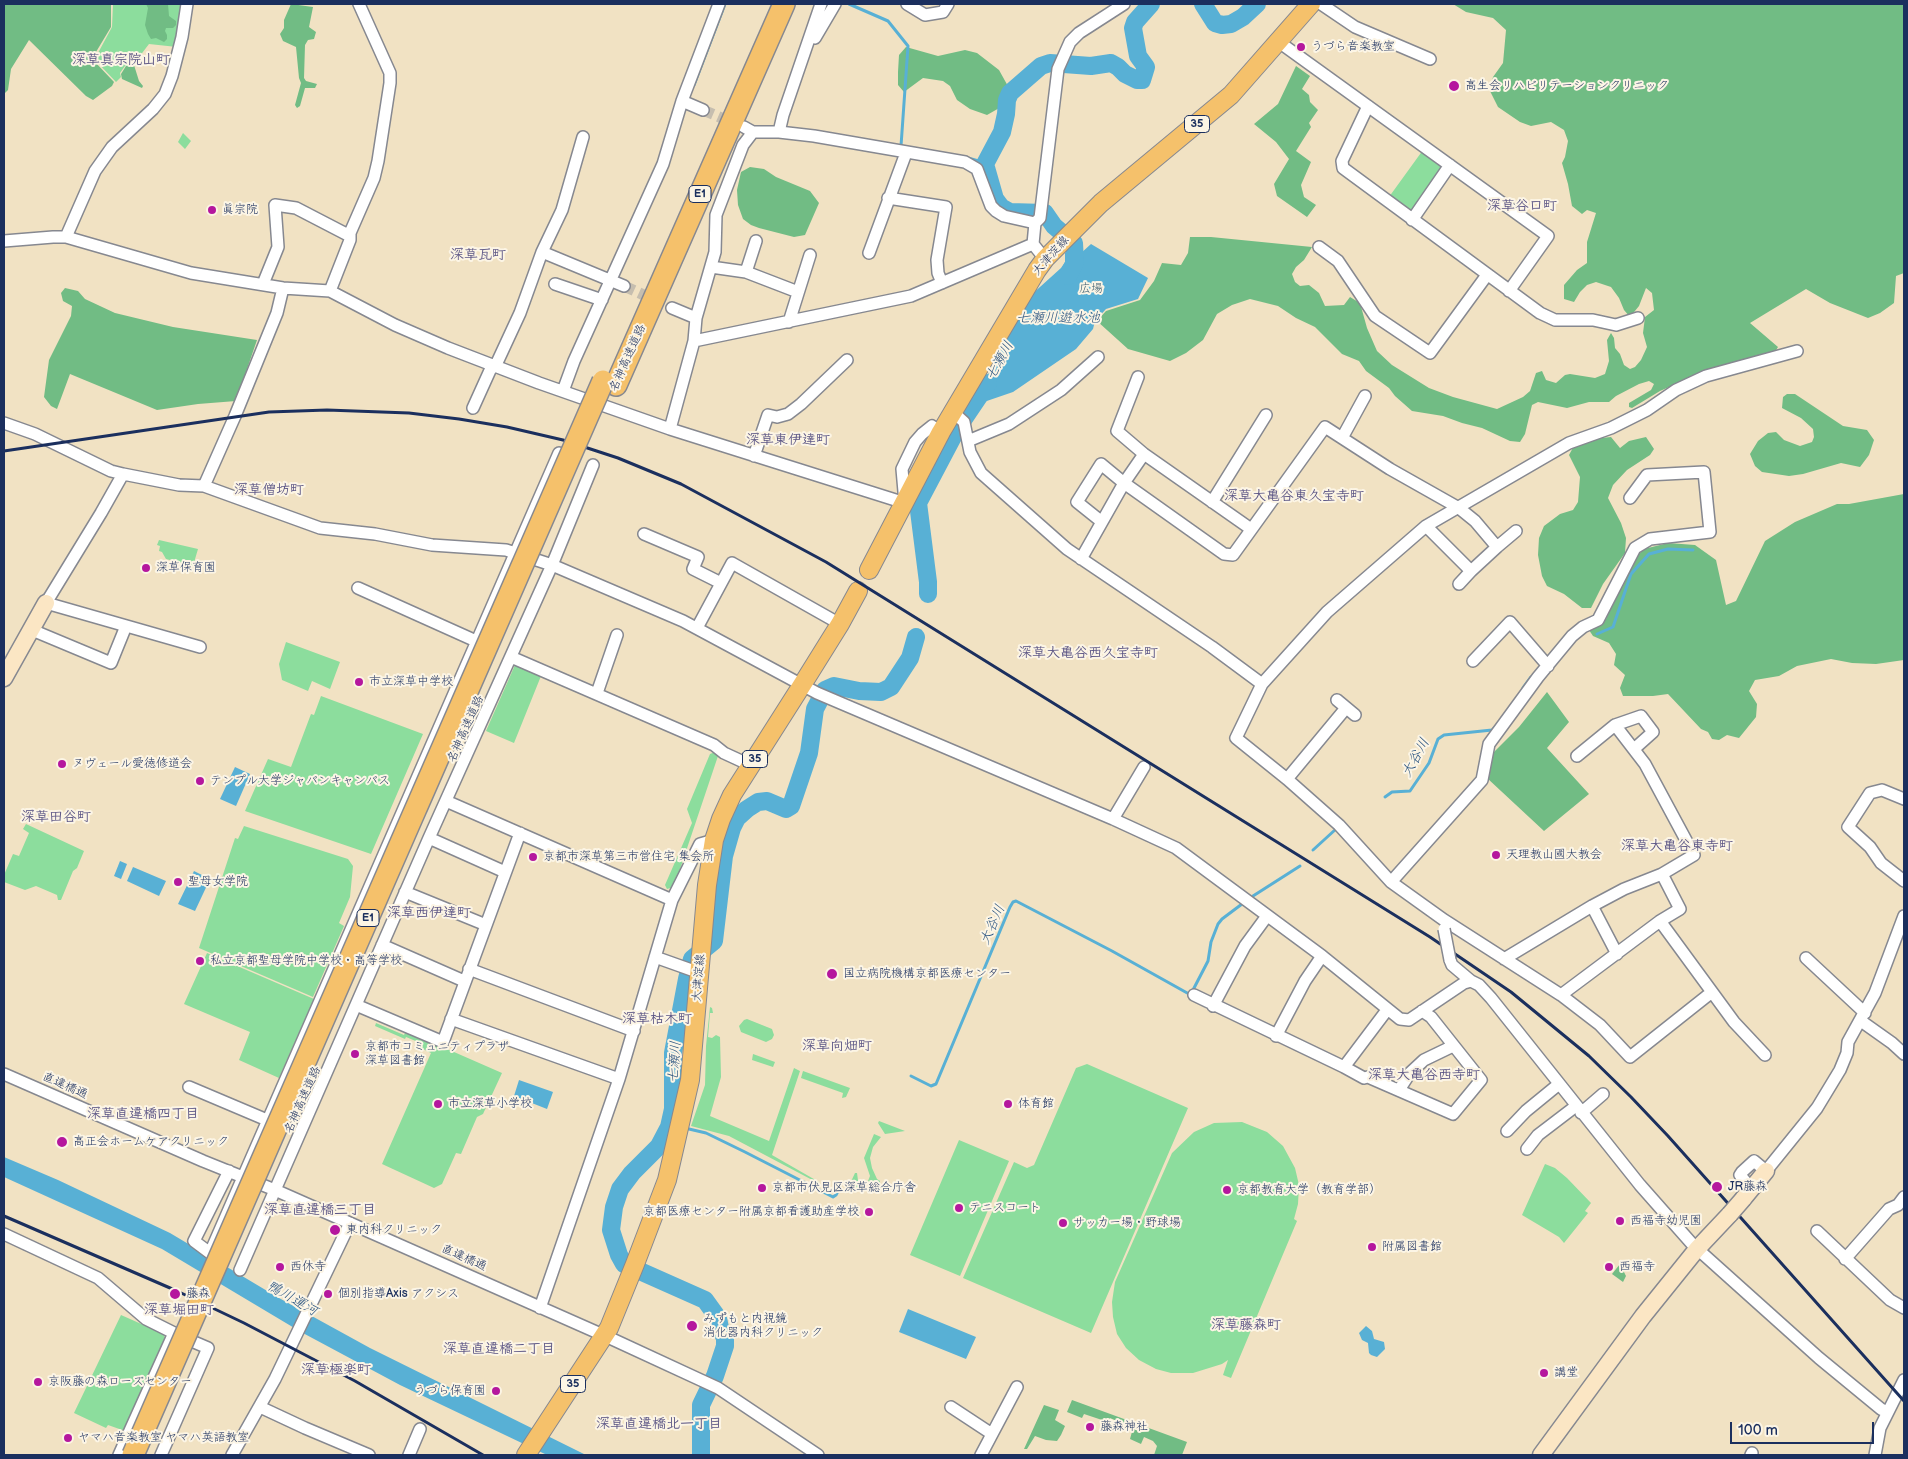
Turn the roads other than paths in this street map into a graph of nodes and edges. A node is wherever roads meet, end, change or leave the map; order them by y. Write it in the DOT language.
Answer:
graph roads {
  1 [pos="186,4"];
  2 [pos="359,4"];
  3 [pos="719,4"];
  4 [pos="768,4"];
  5 [pos="784,4"];
  6 [pos="821,4"];
  7 [pos="835,4"];
  8 [pos="907,4"];
  9 [pos="948,4"];
  10 [pos="1124,4"];
  11 [pos="1311,4"];
  12 [pos="1321,4"];
  13 [pos="1279,42"];
  14 [pos="808,44"];
  15 [pos="1430,59"];
  16 [pos="682,101"];
  17 [pos="1368,106"];
  18 [pos="703,110"];
  19 [pos="779,132"];
  20 [pos="583,137"];
  21 [pos="906,153"];
  22 [pos="1450,165"];
  23 [pos="888,198"];
  24 [pos="1038,217"];
  25 [pos="1412,220"];
  26 [pos="350,236"];
  27 [pos="66,237"];
  28 [pos="4,241"];
  29 [pos="756,241"];
  30 [pos="1033,244"];
  31 [pos="1319,247"];
  32 [pos="542,252"];
  33 [pos="869,253"];
  34 [pos="810,255"];
  35 [pos="1045,259"];
  36 [pos="711,267"];
  37 [pos="746,272"];
  38 [pos="1487,275"];
  39 [pos="612,280"];
  40 [pos="942,283"];
  41 [pos="263,284"];
  42 [pos="555,284"];
  43 [pos="624,286"];
  44 [pos="284,288"];
  45 [pos="330,291"];
  46 [pos="1509,291"];
  47 [pos="798,292"];
  48 [pos="602,300"];
  49 [pos="672,308"];
  50 [pos="696,318"];
  51 [pos="1638,318"];
  52 [pos="789,322"];
  53 [pos="694,341"];
  54 [pos="1797,352"];
  55 [pos="1098,357"];
  56 [pos="847,360"];
  57 [pos="494,366"];
  58 [pos="1138,377"];
  59 [pos="610,383"];
  60 [pos="563,391"];
  61 [pos="1365,396"];
  62 [pos="473,408"];
  63 [pos="1266,415"];
  64 [pos="958,417"];
  65 [pos="4,423"];
  66 [pos="670,429"];
  67 [pos="1342,438"];
  68 [pos="968,441"];
  69 [pos="560,453"];
  70 [pos="1144,454"];
  71 [pos="754,456"];
  72 [pos="593,465"];
  73 [pos="123,474"];
  74 [pos="1124,483"];
  75 [pos="204,486"];
  76 [pos="1630,498"];
  77 [pos="1212,502"];
  78 [pos="905,503"];
  79 [pos="1459,508"];
  80 [pos="1102,522"];
  81 [pos="1426,526"];
  82 [pos="1251,529"];
  83 [pos="1516,531"];
  84 [pos="644,534"];
  85 [pos="1497,547"];
  86 [pos="516,552"];
  87 [pos="1081,559"];
  88 [pos="552,565"];
  89 [pos="869,570"];
  90 [pos="1471,571"];
  91 [pos="721,583"];
  92 [pos="1459,584"];
  93 [pos="358,588"];
  94 [pos="858,592"];
  95 [pos="46,603"];
  96 [pos="840,624"];
  97 [pos="126,626"];
  98 [pos="697,628"];
  99 [pos="32,630"];
  100 [pos="617,635"];
  101 [pos="476,641"];
  102 [pos="200,647"];
  103 [pos="511,657"];
  104 [pos="1473,661"];
  105 [pos="1545,663"];
  106 [pos="4,678"];
  107 [pos="1262,684"];
  108 [pos="815,692"];
  109 [pos="597,693"];
  110 [pos="1337,700"];
  111 [pos="1615,725"];
  112 [pos="1634,749"];
  113 [pos="1577,756"];
  114 [pos="750,765"];
  115 [pos="1144,766"];
  116 [pos="1288,779"];
  117 [pos="1904,799"];
  118 [pos="446,801"];
  119 [pos="1113,819"];
  120 [pos="520,834"];
  121 [pos="429,838"];
  122 [pos="714,840"];
  123 [pos="505,872"];
  124 [pos="1662,874"];
  125 [pos="1904,881"];
  126 [pos="1391,882"];
  127 [pos="406,892"];
  128 [pos="672,900"];
  129 [pos="1592,906"];
  130 [pos="1267,916"];
  131 [pos="1904,916"];
  132 [pos="1660,921"];
  133 [pos="1444,925"];
  134 [pos="486,926"];
  135 [pos="382,945"];
  136 [pos="1617,954"];
  137 [pos="1322,956"];
  138 [pos="655,957"];
  139 [pos="1806,958"];
  140 [pos="1504,959"];
  141 [pos="469,968"];
  142 [pos="695,969"];
  143 [pos="1470,981"];
  144 [pos="464,982"];
  145 [pos="1712,992"];
  146 [pos="1194,995"];
  147 [pos="1561,995"];
  148 [pos="356,1005"];
  149 [pos="1213,1006"];
  150 [pos="1387,1010"];
  151 [pos="1422,1011"];
  152 [pos="1863,1017"];
  153 [pos="451,1019"];
  154 [pos="634,1031"];
  155 [pos="1276,1036"];
  156 [pos="1453,1046"];
  157 [pos="1904,1054"];
  158 [pos="1765,1055"];
  159 [pos="1344,1067"];
  160 [pos="4,1074"];
  161 [pos="620,1079"];
  162 [pos="1559,1084"];
  163 [pos="189,1087"];
  164 [pos="1399,1090"];
  165 [pos="1603,1094"];
  166 [pos="1579,1109"];
  167 [pos="267,1120"];
  168 [pos="1507,1131"];
  169 [pos="1527,1149"];
  170 [pos="229,1171"];
  171 [pos="1766,1171"];
  172 [pos="243,1177"];
  173 [pos="275,1190"];
  174 [pos="1904,1197"];
  175 [pos="350,1223"];
  176 [pos="1817,1232"];
  177 [pos="4,1234"];
  178 [pos="1697,1249"];
  179 [pos="1845,1259"];
  180 [pos="240,1270"];
  181 [pos="540,1308"];
  182 [pos="1904,1308"];
  183 [pos="174,1333"];
  184 [pos="604,1335"];
  185 [pos="1904,1380"];
  186 [pos="1017,1387"];
  187 [pos="260,1407"];
  188 [pos="951,1407"];
  189 [pos="1888,1412"];
  190 [pos="420,1430"];
  191 [pos="992,1434"];
  192 [pos="528,1452"];
  193 [pos="120,1455"];
  194 [pos="133,1455"];
  195 [pos="148,1455"];
  196 [pos="161,1455"];
  197 [pos="232,1455"];
  198 [pos="369,1455"];
  199 [pos="408,1455"];
  200 [pos="818,1455"];
  201 [pos="981,1455"];
  202 [pos="1542,1455"];
  203 [pos="1875,1455"];
  1 -- 27 [label="street"];
  2 -- 26 [label="street"];
  3 -- 16 [label="street"];
  4 -- 59 [label="highway, 名神高速道路 / E1"];
  5 -- 59 [label="highway, 名神高速道路 / E1"];
  6 -- 14 [label="street"];
  7 -- 14 [label="street"];
  8 -- 9 [label="street"];
  10 -- 24 [label="street"];
  11 -- 13 [label="main road, 大津淀線 / 35"];
  12 -- 15 [label="street"];
  13 -- 17 [label="street"];
  13 -- 35 [label="main road, 大津淀線 / 35"];
  14 -- 19 [label="street"];
  16 -- 18 [label="street"];
  16 -- 39 [label="street"];
  17 -- 22 [label="street"];
  17 -- 25 [label="street"];
  19 -- 21 [label="street"];
  19 -- 36 [label="street"];
  20 -- 32 [label="street"];
  21 -- 23 [label="street"];
  21 -- 24 [label="street"];
  22 -- 25 [label="street"];
  22 -- 46 [label="street"];
  23 -- 33 [label="street"];
  23 -- 40 [label="street"];
  24 -- 30 [label="street"];
  25 -- 38 [label="street"];
  26 -- 41 [label="street"];
  26 -- 45 [label="street"];
  27 -- 28 [label="street"];
  27 -- 41 [label="street"];
  29 -- 37 [label="street"];
  30 -- 35 [label="street"];
  30 -- 40 [label="street"];
  31 -- 38 [label="street"];
  32 -- 39 [label="street"];
  32 -- 57 [label="street"];
  34 -- 47 [label="street"];
  35 -- 64 [label="main road, 大津淀線 / 35"];
  36 -- 37 [label="street"];
  36 -- 50 [label="street"];
  37 -- 47 [label="street"];
  38 -- 46 [label="street"];
  39 -- 43 [label="street"];
  39 -- 48 [label="street"];
  40 -- 52 [label="street"];
  41 -- 44 [label="street"];
  42 -- 48 [label="street"];
  44 -- 45 [label="street"];
  44 -- 75 [label="street"];
  45 -- 57 [label="street"];
  46 -- 51 [label="street"];
  47 -- 52 [label="street"];
  48 -- 60 [label="street"];
  49 -- 50 [label="street"];
  50 -- 53 [label="street"];
  52 -- 53 [label="street"];
  53 -- 66 [label="street"];
  54 -- 79 [label="street"];
  55 -- 68 [label="street"];
  56 -- 71 [label="street"];
  57 -- 60 [label="street"];
  57 -- 62 [label="street"];
  58 -- 70 [label="street"];
  59 -- 194 [label="highway, 名神高速道路 / E1, bridge"];
  59 -- 195 [label="highway, 名神高速道路 / E1"];
  60 -- 66 [label="street"];
  61 -- 67 [label="street"];
  63 -- 77 [label="street"];
  64 -- 68 [label="street"];
  64 -- 78 [label="main road, 大津淀線 / 35"];
  65 -- 73 [label="street"];
  66 -- 71 [label="street"];
  67 -- 79 [label="street"];
  67 -- 82 [label="street"];
  68 -- 87 [label="street"];
  69 -- 86 [label="street"];
  70 -- 74 [label="street"];
  70 -- 77 [label="street"];
  71 -- 78 [label="street"];
  72 -- 88 [label="street"];
  73 -- 75 [label="street"];
  73 -- 95 [label="street"];
  74 -- 80 [label="street"];
  74 -- 80 [label="street"];
  74 -- 82 [label="street"];
  75 -- 86 [label="street"];
  76 -- 105 [label="street"];
  77 -- 82 [label="street"];
  78 -- 89 [label="main road, 大津淀線 / 35"];
  79 -- 81 [label="street"];
  79 -- 85 [label="street"];
  80 -- 87 [label="street"];
  81 -- 90 [label="street"];
  81 -- 107 [label="street"];
  83 -- 85 [label="street"];
  84 -- 91 [label="street"];
  85 -- 90 [label="street"];
  86 -- 88 [label="street"];
  86 -- 101 [label="street"];
  87 -- 107 [label="street"];
  88 -- 98 [label="street"];
  88 -- 103 [label="street"];
  90 -- 92 [label="street"];
  91 -- 96 [label="street"];
  91 -- 98 [label="street"];
  93 -- 101 [label="street"];
  94 -- 96 [label="main road, 大津淀線 / 35"];
  95 -- 97 [label="street"];
  95 -- 99 [label="street"];
  96 -- 108 [label="main road, 大津淀線 / 35"];
  97 -- 99 [label="street"];
  97 -- 102 [label="street"];
  98 -- 108 [label="street"];
  99 -- 106 [label="street"];
  100 -- 109 [label="street"];
  101 -- 167 [label="street"];
  103 -- 109 [label="street"];
  103 -- 118 [label="street"];
  104 -- 105 [label="street"];
  105 -- 126 [label="street"];
  107 -- 116 [label="street"];
  108 -- 114 [label="main road, 大津淀線 / 35"];
  108 -- 119 [label="street"];
  109 -- 114 [label="street"];
  110 -- 116 [label="street"];
  111 -- 112 [label="street"];
  111 -- 112 [label="street"];
  111 -- 113 [label="street"];
  112 -- 124 [label="street"];
  114 -- 122 [label="main road, 大津淀線 / 35"];
  115 -- 119 [label="street"];
  116 -- 126 [label="street"];
  117 -- 125 [label="street"];
  118 -- 120 [label="street"];
  118 -- 121 [label="street"];
  119 -- 130 [label="street"];
  120 -- 123 [label="street"];
  120 -- 128 [label="street"];
  121 -- 123 [label="street"];
  121 -- 127 [label="street"];
  122 -- 128 [label="street"];
  122 -- 142 [label="main road, 大津淀線 / 35"];
  123 -- 134 [label="street"];
  124 -- 129 [label="street"];
  124 -- 132 [label="street"];
  126 -- 133 [label="street"];
  127 -- 134 [label="street"];
  127 -- 135 [label="street"];
  128 -- 138 [label="street"];
  129 -- 136 [label="street"];
  129 -- 140 [label="street"];
  130 -- 137 [label="street"];
  130 -- 149 [label="street"];
  131 -- 152 [label="street"];
  132 -- 136 [label="street"];
  132 -- 145 [label="street"];
  133 -- 140 [label="street"];
  133 -- 143 [label="street, bridge"];
  134 -- 141 [label="street"];
  135 -- 144 [label="street"];
  135 -- 148 [label="street"];
  136 -- 147 [label="street"];
  137 -- 150 [label="street"];
  137 -- 155 [label="street"];
  138 -- 142 [label="street"];
  138 -- 154 [label="street"];
  139 -- 152 [label="street"];
  140 -- 147 [label="street"];
  141 -- 144 [label="street"];
  141 -- 154 [label="street"];
  142 -- 184 [label="main road, 大津淀線 / 35"];
  143 -- 151 [label="street"];
  143 -- 162 [label="street"];
  144 -- 153 [label="street"];
  145 -- 147 [label="street"];
  145 -- 158 [label="street"];
  146 -- 149 [label="street"];
  148 -- 153 [label="street"];
  148 -- 173 [label="street"];
  149 -- 155 [label="street"];
  150 -- 151 [label="street"];
  150 -- 159 [label="street"];
  151 -- 156 [label="street"];
  152 -- 157 [label="street"];
  152 -- 171 [label="street"];
  153 -- 161 [label="street"];
  154 -- 161 [label="street"];
  155 -- 159 [label="street"];
  156 -- 164 [label="street"];
  156 -- 164 [label="street"];
  159 -- 164 [label="street"];
  160 -- 170 [label="street, 直違橋通"];
  161 -- 181 [label="street"];
  162 -- 166 [label="street"];
  162 -- 168 [label="street"];
  163 -- 167 [label="street"];
  165 -- 166 [label="street"];
  166 -- 169 [label="street"];
  166 -- 178 [label="street"];
  167 -- 172 [label="street"];
  170 -- 172 [label="street, 直違橋通"];
  170 -- 172 [label="street"];
  171 -- 178 [label="street, bridge"];
  172 -- 173 [label="street, 直違橋通"];
  173 -- 175 [label="street, 直違橋通"];
  173 -- 180 [label="street"];
  174 -- 179 [label="street"];
  175 -- 181 [label="street, 直違橋通"];
  175 -- 187 [label="street"];
  176 -- 179 [label="street"];
  177 -- 183 [label="street"];
  178 -- 189 [label="street"];
  178 -- 202 [label="street"];
  179 -- 182 [label="street"];
  181 -- 184 [label="street, 直違橋通"];
  183 -- 193 [label="street"];
  183 -- 196 [label="street"];
  184 -- 192 [label="main road, 大津淀線 / 35"];
  184 -- 200 [label="street, 直違橋通"];
  185 -- 189 [label="street"];
  186 -- 191 [label="street"];
  187 -- 197 [label="street"];
  187 -- 198 [label="street"];
  188 -- 191 [label="street"];
  189 -- 203 [label="street"];
  190 -- 199 [label="street"];
  191 -- 201 [label="street"];
}
